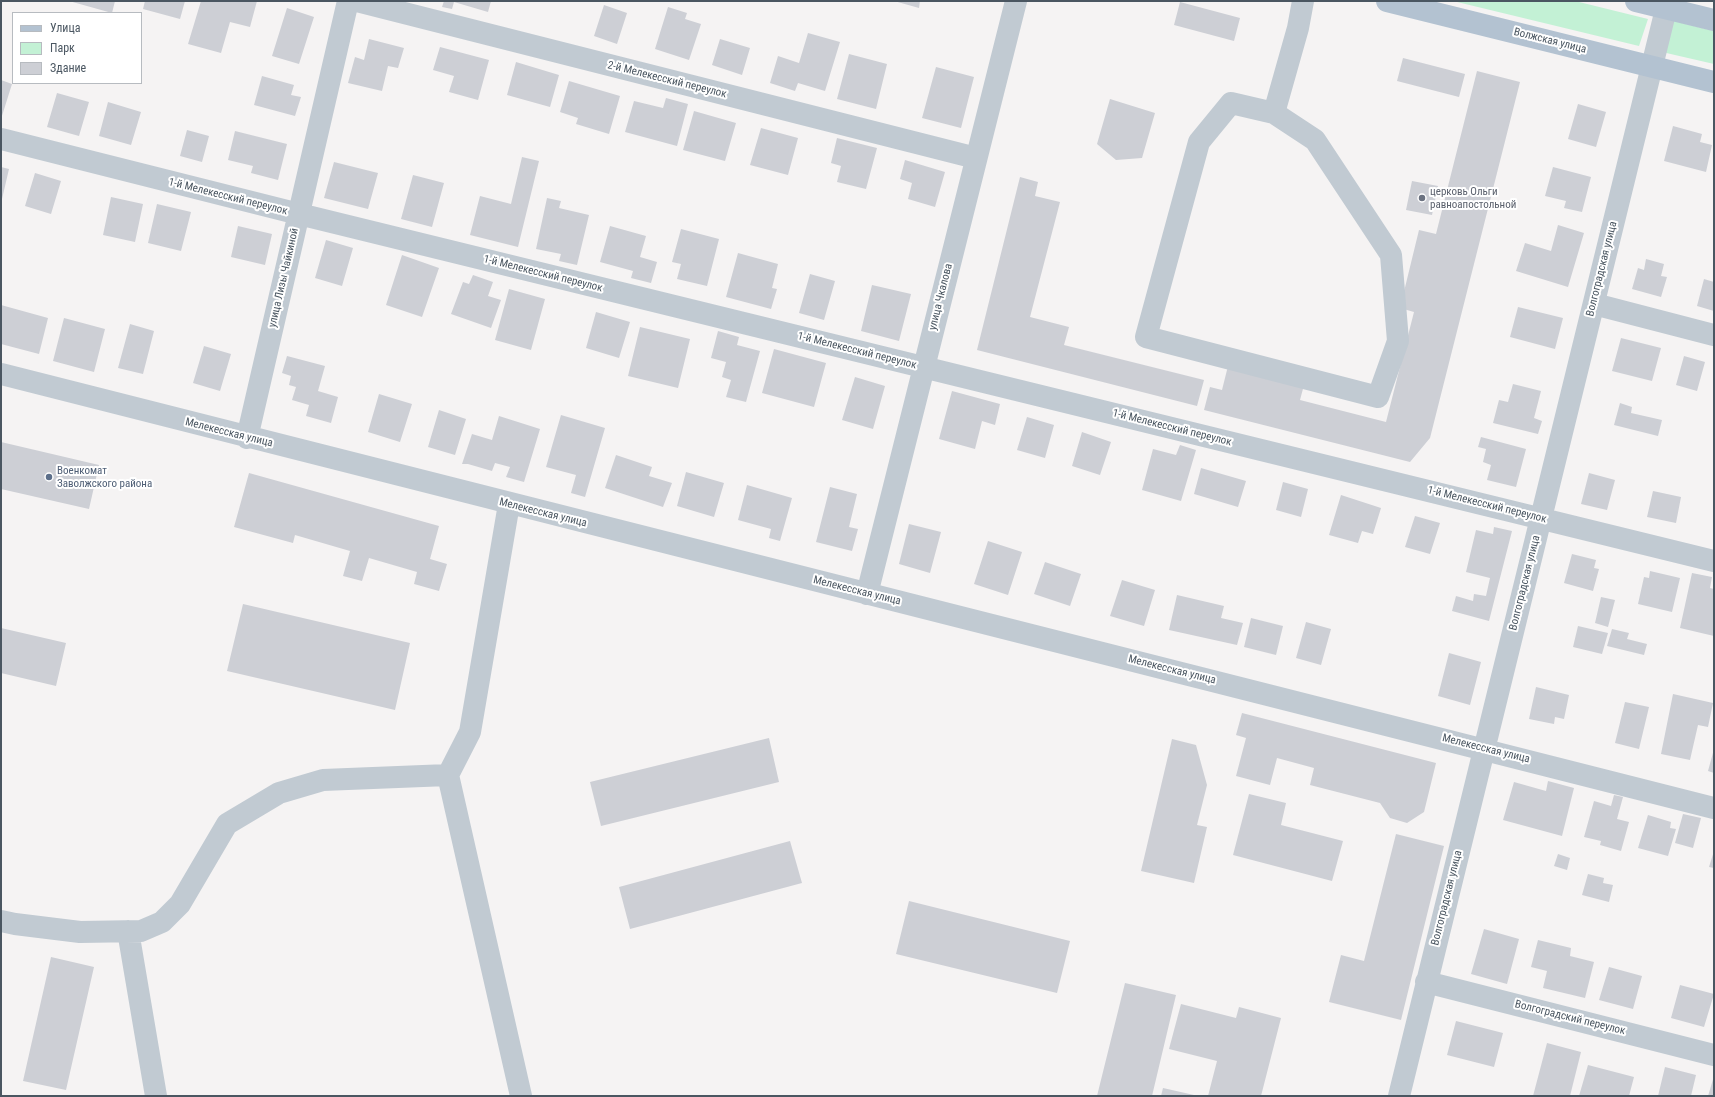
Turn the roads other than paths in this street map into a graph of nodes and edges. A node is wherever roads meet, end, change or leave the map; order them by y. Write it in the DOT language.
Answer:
graph roads {
  1 [pos="348,1"];
  2 [pos="357,1"];
  3 [pos="1016,1"];
  4 [pos="1304,1"];
  5 [pos="1387,1"];
  6 [pos="1636,1"];
  7 [pos="1668,5"];
  8 [pos="1714,20"];
  9 [pos="1652,66"];
  10 [pos="1714,82"];
  11 [pos="1274,113"];
  12 [pos="1,139"];
  13 [pos="976,158"];
  14 [pos="299,214"];
  15 [pos="1594,304"];
  16 [pos="1714,335"];
  17 [pos="924,367"];
  18 [pos="1,374"];
  19 [pos="247,438"];
  20 [pos="509,504"];
  21 [pos="1541,519"];
  22 [pos="1714,561"];
  23 [pos="867,594"];
  24 [pos="1484,748"];
  25 [pos="448,775"];
  26 [pos="1714,808"];
  27 [pos="1,920"];
  28 [pos="128,932"];
  29 [pos="1426,982"];
  30 [pos="1714,1055"];
  31 [pos="156,1096"];
  32 [pos="521,1096"];
  33 [pos="1399,1096"];
  1 -- 14 [label="street, улица Лизы Чайкиной"];
  2 -- 13 [label="street, 2-й Мелекесский переулок"];
  3 -- 13 [label="street, улица Чкалова"];
  4 -- 11 [label="street"];
  5 -- 9 [label="main road, Волжская улица"];
  6 -- 7 [label="main road"];
  7 -- 8 [label="main road"];
  7 -- 9 [label="street, Волгоградская улица"];
  9 -- 10 [label="main road, Волжская улица"];
  9 -- 15 [label="street, Волгоградская улица"];
  11 -- 11 [label="street"];
  12 -- 14 [label="street, 1-й Мелекесский переулок"];
  13 -- 17 [label="street, улица Чкалова"];
  14 -- 17 [label="street, 1-й Мелекесский переулок"];
  14 -- 19 [label="street, улица Лизы Чайкиной"];
  15 -- 16 [label="street"];
  15 -- 21 [label="street, Волгоградская улица"];
  17 -- 21 [label="street, 1-й Мелекесский переулок"];
  17 -- 23 [label="street, улица Чкалова"];
  18 -- 19 [label="street, Мелекесская улица"];
  19 -- 20 [label="street, Мелекесская улица"];
  20 -- 23 [label="street, Мелекесская улица"];
  20 -- 25 [label="street"];
  21 -- 22 [label="street, 1-й Мелекесский переулок"];
  21 -- 24 [label="street, Волгоградская улица"];
  23 -- 24 [label="street, Мелекесская улица"];
  24 -- 26 [label="street, Мелекесская улица"];
  24 -- 29 [label="street, Волгоградская улица"];
  25 -- 28 [label="street"];
  25 -- 32 [label="street"];
  27 -- 28 [label="street"];
  28 -- 31 [label="street"];
  29 -- 30 [label="street, Волгоградский переулок"];
  29 -- 33 [label="street, Волгоградская улица"];
}
